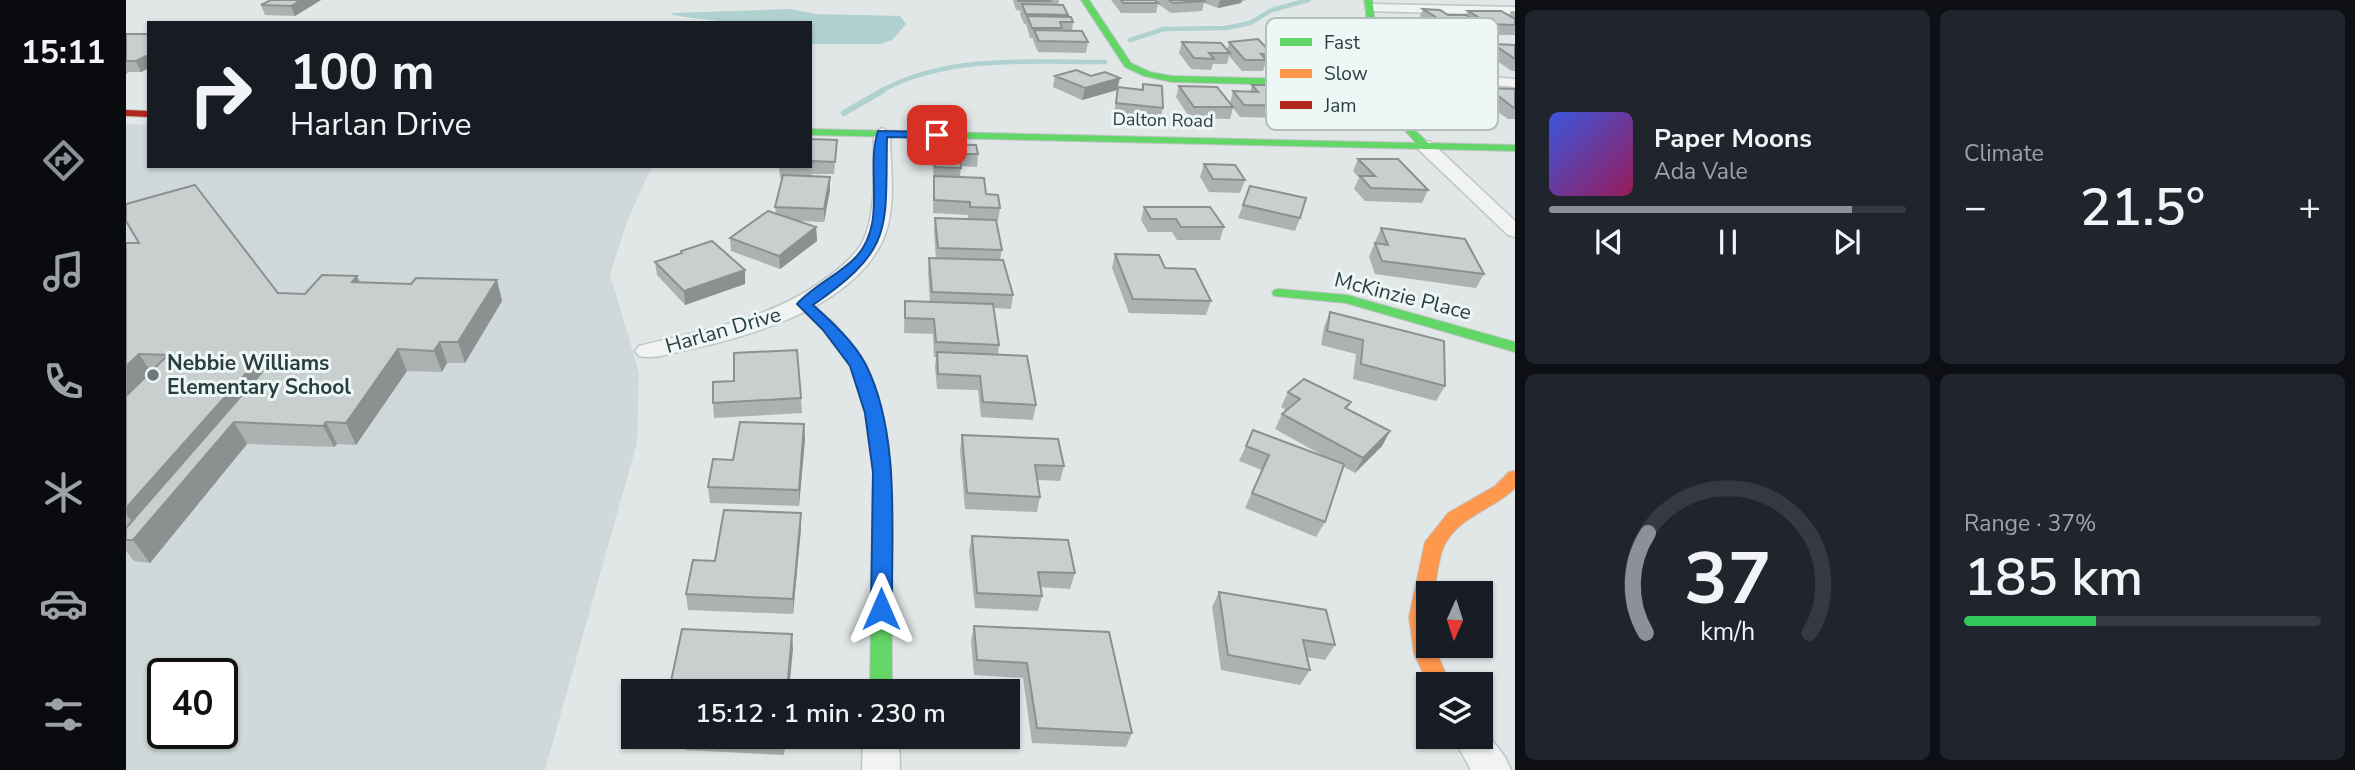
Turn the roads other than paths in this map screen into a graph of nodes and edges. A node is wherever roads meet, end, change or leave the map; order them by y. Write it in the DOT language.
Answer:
graph roads {
  1 [pos="1085,0"];
  2 [pos="1370,4"];
  3 [pos="1515,11"];
  4 [pos="1266,81"];
  5 [pos="126,113"];
  6 [pos="147,114"];
  7 [pos="1411,130"];
  8 [pos="812,132"];
  9 [pos="882,133"];
  10 [pos="1425,146"];
  11 [pos="1515,148"];
  12 [pos="1515,231"];
  13 [pos="1279,293"];
  14 [pos="804,304"];
  15 [pos="1515,347"];
  16 [pos="647,351"];
  17 [pos="1515,477"];
  18 [pos="1434,672"];
  19 [pos="881,679"];
  20 [pos="881,749"];
  21 [pos="1479,749"];
  22 [pos="881,770"];
  23 [pos="1492,770"];
  1 -- 4 [label="street"];
  2 -- 3 [label="street"];
  5 -- 6 [label="street"];
  7 -- 10 [label="street"];
  8 -- 9 [label="street, Dalton Road"];
  9 -- 10 [label="street, Dalton Road"];
  9 -- 14 [label="street, Harlan Drive"];
  10 -- 11 [label="street, Dalton Road"];
  10 -- 12 [label="street"];
  13 -- 15 [label="street, McKinzie Place"];
  14 -- 16 [label="street, Harlan Drive"];
  14 -- 19 [label="street"];
  17 -- 18 [label="street"];
  20 -- 22 [label="street"];
  21 -- 23 [label="street"];
}
